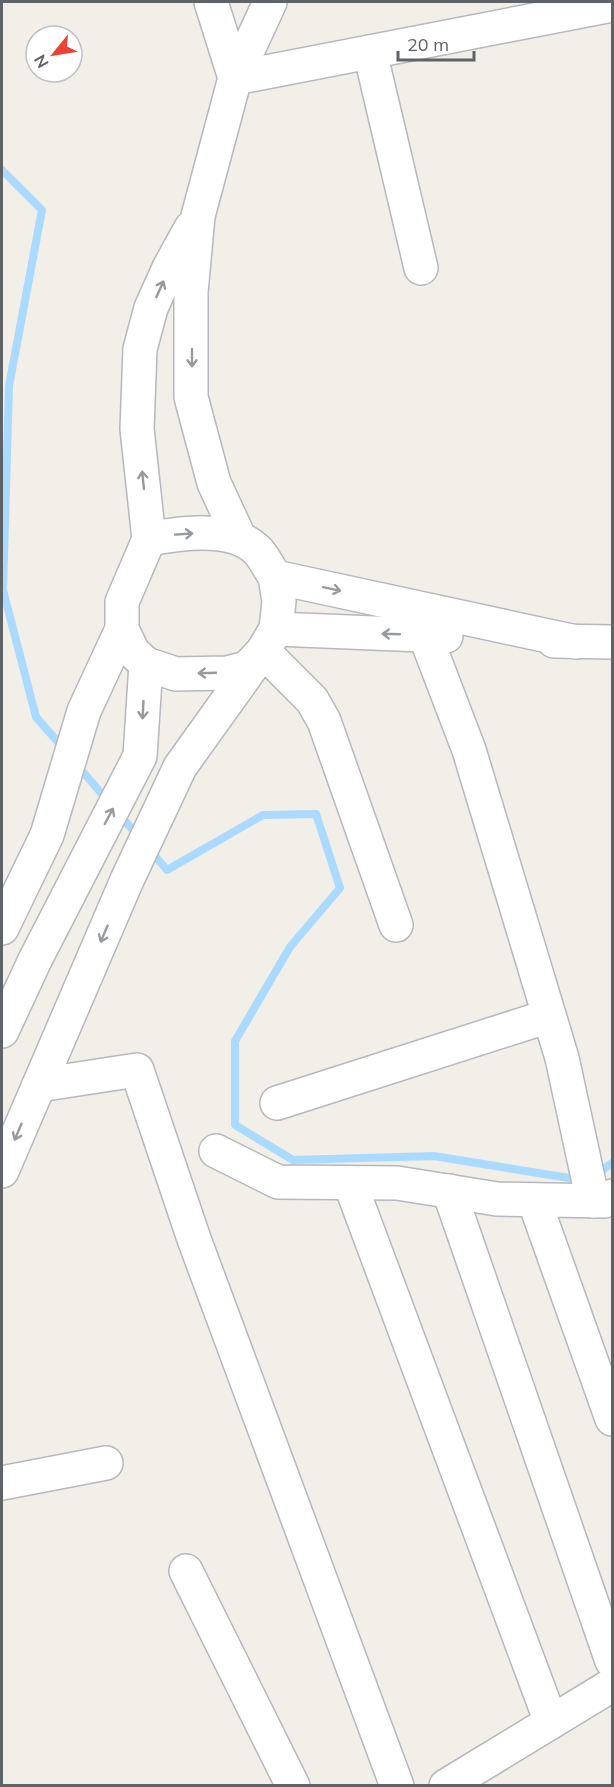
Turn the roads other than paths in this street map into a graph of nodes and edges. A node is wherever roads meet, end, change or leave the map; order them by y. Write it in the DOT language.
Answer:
graph roads {
  1 [pos="211,2"];
  2 [pos="270,2"];
  3 [pos="598,5"];
  4 [pos="370,52"];
  5 [pos="235,78"];
  6 [pos="198,216"];
  7 [pos="421,268"];
  8 [pos="239,537"];
  9 [pos="149,539"];
  10 [pos="275,577"];
  11 [pos="122,629"];
  12 [pos="425,635"];
  13 [pos="270,640"];
  14 [pos="576,642"];
  15 [pos="612,642"];
  16 [pos="146,664"];
  17 [pos="396,924"];
  18 [pos="2,927"];
  19 [pos="2,946"];
  20 [pos="35,960"];
  21 [pos="549,1016"];
  22 [pos="2,1031"];
  23 [pos="39,1085"];
  24 [pos="276,1103"];
  25 [pos="216,1151"];
  26 [pos="2,1171"];
  27 [pos="350,1183"];
  28 [pos="449,1191"];
  29 [pos="603,1198"];
  30 [pos="534,1200"];
  31 [pos="612,1419"];
  32 [pos="106,1463"];
  33 [pos="2,1483"];
  34 [pos="186,1571"];
  35 [pos="612,1661"];
  36 [pos="612,1685"];
  37 [pos="551,1722"];
  38 [pos="293,1785"];
  39 [pos="397,1785"];
  40 [pos="446,1785"];
  1 -- 5 [label="street"];
  2 -- 5 [label="street"];
  3 -- 4 [label="street"];
  4 -- 5 [label="street"];
  4 -- 7 [label="street"];
  5 -- 6 [label="street"];
  6 -- 8 [label="street, one-way"];
  9 -- 6 [label="street, one-way"];
  9 -- 8 [label="street, one-way"];
  8 -- 10 [label="street"];
  9 -- 11 [label="street"];
  10 -- 13 [label="street"];
  10 -- 14 [label="street, one-way"];
  11 -- 16 [label="street"];
  11 -- 18 [label="street"];
  12 -- 13 [label="street, one-way"];
  12 -- 14 [label="street"];
  12 -- 21 [label="street"];
  13 -- 16 [label="street, one-way"];
  13 -- 17 [label="street"];
  13 -- 23 [label="street, one-way"];
  14 -- 15 [label="street"];
  16 -- 20 [label="street"];
  19 -- 20 [label="street"];
  20 -- 22 [label="street"];
  21 -- 24 [label="street"];
  21 -- 29 [label="street"];
  23 -- 26 [label="street, one-way"];
  23 -- 39 [label="street"];
  25 -- 27 [label="street"];
  27 -- 28 [label="street"];
  27 -- 37 [label="street"];
  28 -- 30 [label="street"];
  28 -- 35 [label="street"];
  29 -- 30 [label="street"];
  30 -- 31 [label="street"];
  32 -- 33 [label="street"];
  34 -- 38 [label="street"];
  36 -- 37 [label="street"];
  37 -- 40 [label="street"];
}
